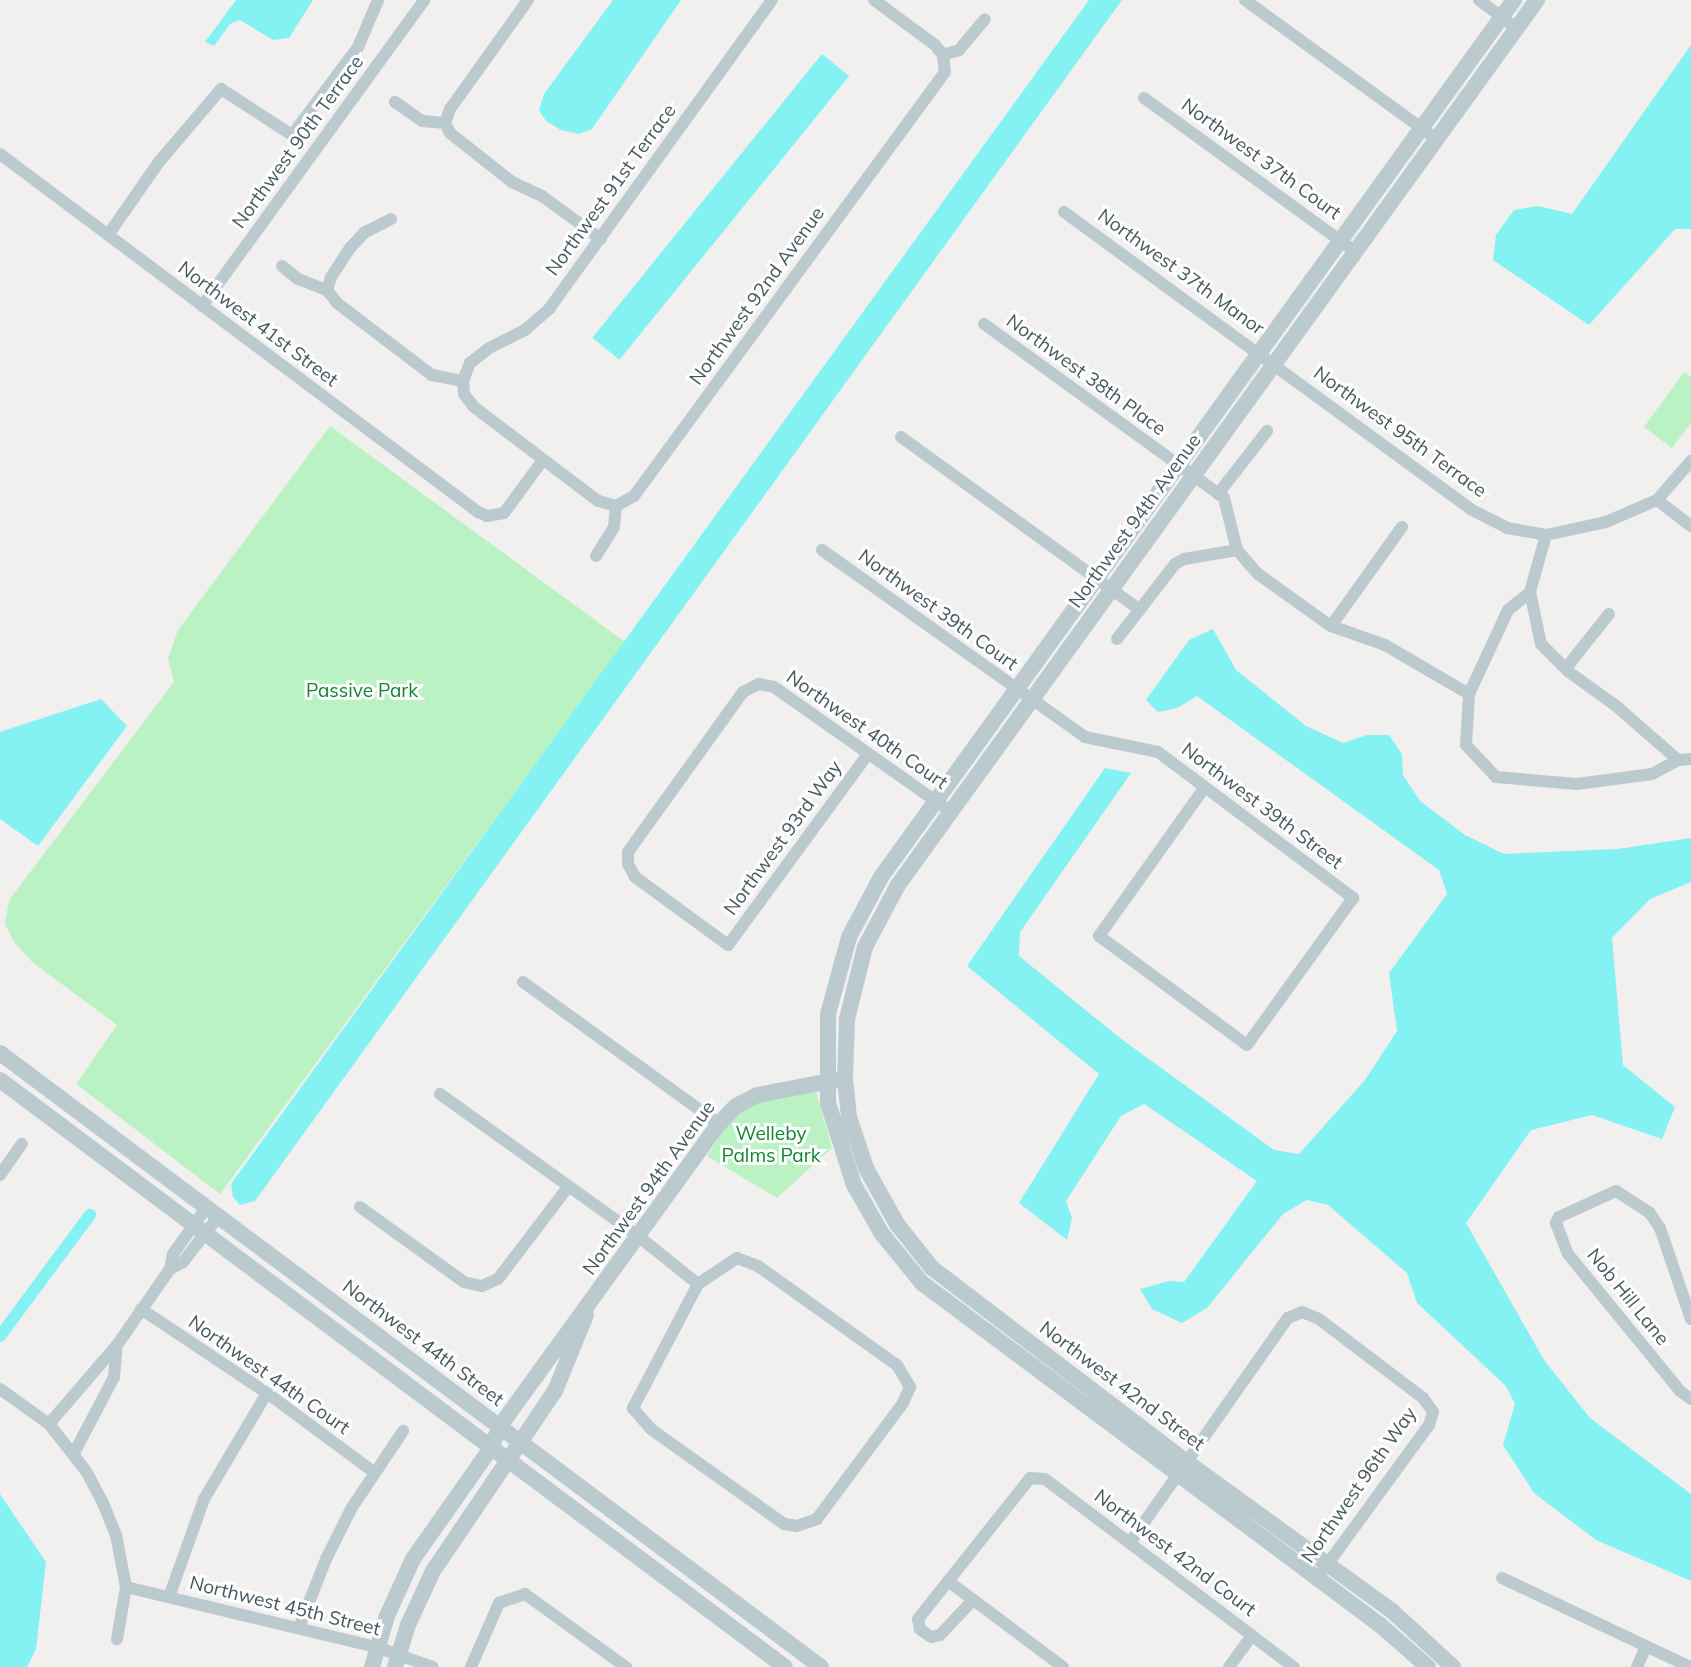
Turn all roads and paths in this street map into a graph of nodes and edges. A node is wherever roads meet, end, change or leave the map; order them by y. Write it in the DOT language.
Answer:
graph roads {
  1 [pos="378,0"];
  2 [pos="424,0"];
  3 [pos="528,0"];
  4 [pos="772,0"];
  5 [pos="874,0"];
  6 [pos="1245,0"];
  7 [pos="1479,0"];
  8 [pos="1514,0"];
  9 [pos="1537,0"];
  10 [pos="1502,16"];
  11 [pos="985,19"];
  12 [pos="1516,28"];
  13 [pos="943,55"];
  14 [pos="1144,98"];
  15 [pos="395,102"];
  16 [pos="445,122"];
  17 [pos="1423,128"];
  18 [pos="1436,139"];
  19 [pos="0,154"];
  20 [pos="1064,212"];
  21 [pos="391,219"];
  22 [pos="108,235"];
  23 [pos="601,239"];
  24 [pos="1342,242"];
  25 [pos="1356,252"];
  26 [pos="282,267"];
  27 [pos="327,290"];
  28 [pos="202,306"];
  29 [pos="984,324"];
  30 [pos="1261,353"];
  31 [pos="1274,364"];
  32 [pos="463,381"];
  33 [pos="1266,431"];
  34 [pos="901,437"];
  35 [pos="543,460"];
  36 [pos="1691,461"];
  37 [pos="1178,466"];
  38 [pos="1193,477"];
  39 [pos="1218,494"];
  40 [pos="1657,500"];
  41 [pos="616,506"];
  42 [pos="1691,526"];
  43 [pos="1402,527"];
  44 [pos="1546,535"];
  45 [pos="822,550"];
  46 [pos="1237,550"];
  47 [pos="596,556"];
  48 [pos="1097,577"];
  49 [pos="1113,588"];
  50 [pos="1530,592"];
  51 [pos="1140,610"];
  52 [pos="1609,614"];
  53 [pos="1331,626"];
  54 [pos="1117,639"];
  55 [pos="1566,668"];
  56 [pos="1016,690"];
  57 [pos="1469,694"];
  58 [pos="1032,702"];
  59 [pos="868,754"];
  60 [pos="1685,760"];
  61 [pos="1204,788"];
  62 [pos="936,801"];
  63 [pos="951,812"];
  64 [pos="728,945"];
  65 [pos="523,982"];
  66 [pos="0,1053"];
  67 [pos="845,1079"];
  68 [pos="0,1080"];
  69 [pos="826,1081"];
  70 [pos="440,1094"];
  71 [pos="719,1124"];
  72 [pos="22,1144"];
  73 [pos="0,1175"];
  74 [pos="568,1186"];
  75 [pos="360,1207"];
  76 [pos="212,1212"];
  77 [pos="200,1229"];
  78 [pos="638,1236"];
  79 [pos="698,1284"];
  80 [pos="590,1303"];
  81 [pos="141,1309"];
  82 [pos="1691,1319"];
  83 [pos="117,1345"];
  84 [pos="0,1389"];
  85 [pos="267,1393"];
  86 [pos="1691,1399"];
  87 [pos="49,1424"];
  88 [pos="500,1426"];
  89 [pos="403,1431"];
  90 [pos="522,1443"];
  91 [pos="491,1448"];
  92 [pos="74,1453"];
  93 [pos="509,1461"];
  94 [pos="1188,1463"];
  95 [pos="375,1473"];
  96 [pos="1178,1476"];
  97 [pos="1131,1541"];
  98 [pos="1327,1565"];
  99 [pos="1502,1578"];
  100 [pos="1316,1580"];
  101 [pos="948,1581"];
  102 [pos="125,1587"];
  103 [pos="169,1597"];
  104 [pos="973,1600"];
  105 [pos="299,1628"];
  106 [pos="1252,1635"];
  107 [pos="117,1639"];
  108 [pos="376,1647"];
  109 [pos="1646,1647"];
  110 [pos="396,1661"];
  111 [pos="372,1667"];
  112 [pos="433,1667"];
  113 [pos="471,1667"];
  114 [pos="626,1667"];
  115 [pos="785,1667"];
  116 [pos="821,1667"];
  117 [pos="1063,1667"];
  118 [pos="1229,1667"];
  119 [pos="1294,1667"];
  120 [pos="1428,1667"];
  121 [pos="1453,1667"];
  122 [pos="1637,1667"];
  123 [pos="1690,1667"];
  1 -- 22 [label="street"];
  2 -- 28 [label="street, Northwest 90th Terrace"];
  3 -- 16 [label="street"];
  4 -- 23 [label="street, Northwest 91st Terrace"];
  5 -- 13 [label="street"];
  6 -- 17 [label="street"];
  7 -- 10 [label="street"];
  8 -- 10 [label="street, Northwest 94th Avenue"];
  9 -- 12 [label="street, Northwest 94th Avenue"];
  10 -- 12 [label="street"];
  10 -- 17 [label="street, Northwest 94th Avenue"];
  11 -- 13 [label="street"];
  12 -- 18 [label="street, Northwest 94th Avenue"];
  13 -- 41 [label="street, Northwest 92nd Avenue"];
  14 -- 24 [label="street, Northwest 37th Court"];
  15 -- 16 [label="street"];
  16 -- 23 [label="street"];
  17 -- 18 [label="street"];
  17 -- 24 [label="street, Northwest 94th Avenue"];
  18 -- 25 [label="street, Northwest 94th Avenue"];
  19 -- 22 [label="street, Northwest 41st Street"];
  20 -- 30 [label="street, Northwest 37th Manor"];
  21 -- 27 [label="street"];
  22 -- 28 [label="street, Northwest 41st Street"];
  23 -- 32 [label="street, Northwest 91st Terrace"];
  24 -- 25 [label="street, Northwest 37th Court"];
  24 -- 30 [label="street, Northwest 94th Avenue"];
  25 -- 31 [label="street, Northwest 94th Avenue"];
  26 -- 27 [label="street"];
  27 -- 32 [label="street"];
  28 -- 35 [label="street, Northwest 41st Street"];
  29 -- 37 [label="street, Northwest 38th Place"];
  30 -- 31 [label="street, Northwest 37th Manor"];
  30 -- 37 [label="street, Northwest 94th Avenue"];
  31 -- 38 [label="street, Northwest 94th Avenue"];
  31 -- 44 [label="street, Northwest 95th Terrace"];
  32 -- 35 [label="street"];
  33 -- 39 [label="street"];
  34 -- 48 [label="street"];
  35 -- 41 [label="street"];
  36 -- 40 [label="street, Northwest 95th Terrace"];
  37 -- 38 [label="street, Northwest 38th Place"];
  37 -- 48 [label="street, Northwest 94th Avenue"];
  38 -- 39 [label="street, Northwest 38th Place"];
  38 -- 49 [label="street, Northwest 94th Avenue"];
  39 -- 46 [label="street"];
  40 -- 42 [label="street"];
  40 -- 44 [label="street, Northwest 95th Terrace"];
  41 -- 47 [label="street"];
  43 -- 53 [label="street"];
  44 -- 50 [label="street"];
  45 -- 56 [label="street, Northwest 39th Court"];
  46 -- 51 [label="street"];
  46 -- 53 [label="street"];
  48 -- 49 [label="street"];
  48 -- 56 [label="street, Northwest 94th Avenue"];
  49 -- 51 [label="street"];
  49 -- 58 [label="street, Northwest 94th Avenue"];
  50 -- 55 [label="street"];
  50 -- 57 [label="street"];
  51 -- 54 [label="street"];
  52 -- 55 [label="street"];
  53 -- 57 [label="street"];
  55 -- 60 [label="street"];
  56 -- 58 [label="street, Northwest 39th Court"];
  56 -- 62 [label="street, Northwest 94th Avenue"];
  57 -- 60 [label="street"];
  58 -- 61 [label="street, Northwest 39th Street"];
  58 -- 63 [label="street, Northwest 94th Avenue"];
  59 -- 62 [label="street, Northwest 40th Court"];
  59 -- 64 [label="street, Northwest 93rd Way"];
  59 -- 64 [label="street, Northwest 40th Court"];
  61 -- 61 [label="street, Northwest 39th Street"];
  62 -- 63 [label="street, Northwest 40th Court"];
  62 -- 69 [label="street, Northwest 94th Avenue"];
  63 -- 67 [label="street, Northwest 94th Avenue"];
  65 -- 71 [label="street"];
  66 -- 76 [label="street, Northwest 44th Street"];
  67 -- 69 [label="street, Northwest 94th Avenue"];
  67 -- 94 [label="street, Northwest 42nd Street"];
  68 -- 77 [label="street"];
  69 -- 71 [label="street, Northwest 94th Avenue"];
  69 -- 96 [label="street, Northwest 42nd Street"];
  70 -- 74 [label="street"];
  71 -- 78 [label="street, Northwest 94th Avenue"];
  72 -- 73 [label="street"];
  74 -- 75 [label="street"];
  74 -- 78 [label="street"];
  76 -- 77 [label="street"];
  76 -- 88 [label="street, Northwest 44th Street"];
  77 -- 81 [label="street"];
  77 -- 91 [label="street"];
  78 -- 79 [label="street"];
  78 -- 80 [label="street, Northwest 94th Avenue"];
  79 -- 79 [label="street"];
  80 -- 88 [label="street, Northwest 94th Avenue"];
  80 -- 90 [label="street, Northwest 94th Avenue"];
  81 -- 83 [label="street"];
  81 -- 85 [label="street, Northwest 44th Court"];
  82 -- 86 [label="street, Nob Hill Lane"];
  83 -- 87 [label="street"];
  83 -- 92 [label="street"];
  84 -- 87 [label="street"];
  85 -- 95 [label="street, Northwest 44th Court"];
  85 -- 103 [label="street"];
  87 -- 92 [label="street"];
  88 -- 90 [label="street, Northwest 44th Street"];
  88 -- 91 [label="street, Northwest 94th Avenue"];
  89 -- 95 [label="street"];
  90 -- 93 [label="street, Northwest 94th Avenue"];
  90 -- 116 [label="street, Northwest 44th Street"];
  91 -- 93 [label="street"];
  91 -- 108 [label="street, Northwest 94th Avenue"];
  92 -- 102 [label="street"];
  93 -- 110 [label="street, Northwest 94th Avenue"];
  93 -- 115 [label="street"];
  94 -- 96 [label="street"];
  94 -- 98 [label="street, Northwest 42nd Street"];
  94 -- 98 [label="street, Northwest 96th Way"];
  95 -- 105 [label="street"];
  96 -- 97 [label="street"];
  96 -- 100 [label="street, Northwest 42nd Street"];
  97 -- 101 [label="street, Northwest 42nd Court"];
  97 -- 106 [label="street, Northwest 42nd Court"];
  98 -- 100 [label="street, Northwest 96th Way"];
  98 -- 121 [label="street, Northwest 42nd Street"];
  99 -- 109 [label="street"];
  100 -- 120 [label="street, Northwest 42nd Street"];
  101 -- 104 [label="street"];
  101 -- 104 [label="street"];
  102 -- 103 [label="street, Northwest 45th Street"];
  102 -- 107 [label="street"];
  103 -- 105 [label="street, Northwest 45th Street"];
  104 -- 117 [label="street"];
  105 -- 108 [label="street, Northwest 45th Street"];
  106 -- 118 [label="street"];
  106 -- 119 [label="street, Northwest 42nd Court"];
  108 -- 110 [label="street, Northwest 45th Street"];
  108 -- 111 [label="street, Northwest 94th Avenue"];
  109 -- 122 [label="street"];
  109 -- 123 [label="street"];
  110 -- 112 [label="street, Northwest 45th Street"];
  113 -- 114 [label="street"];
}
